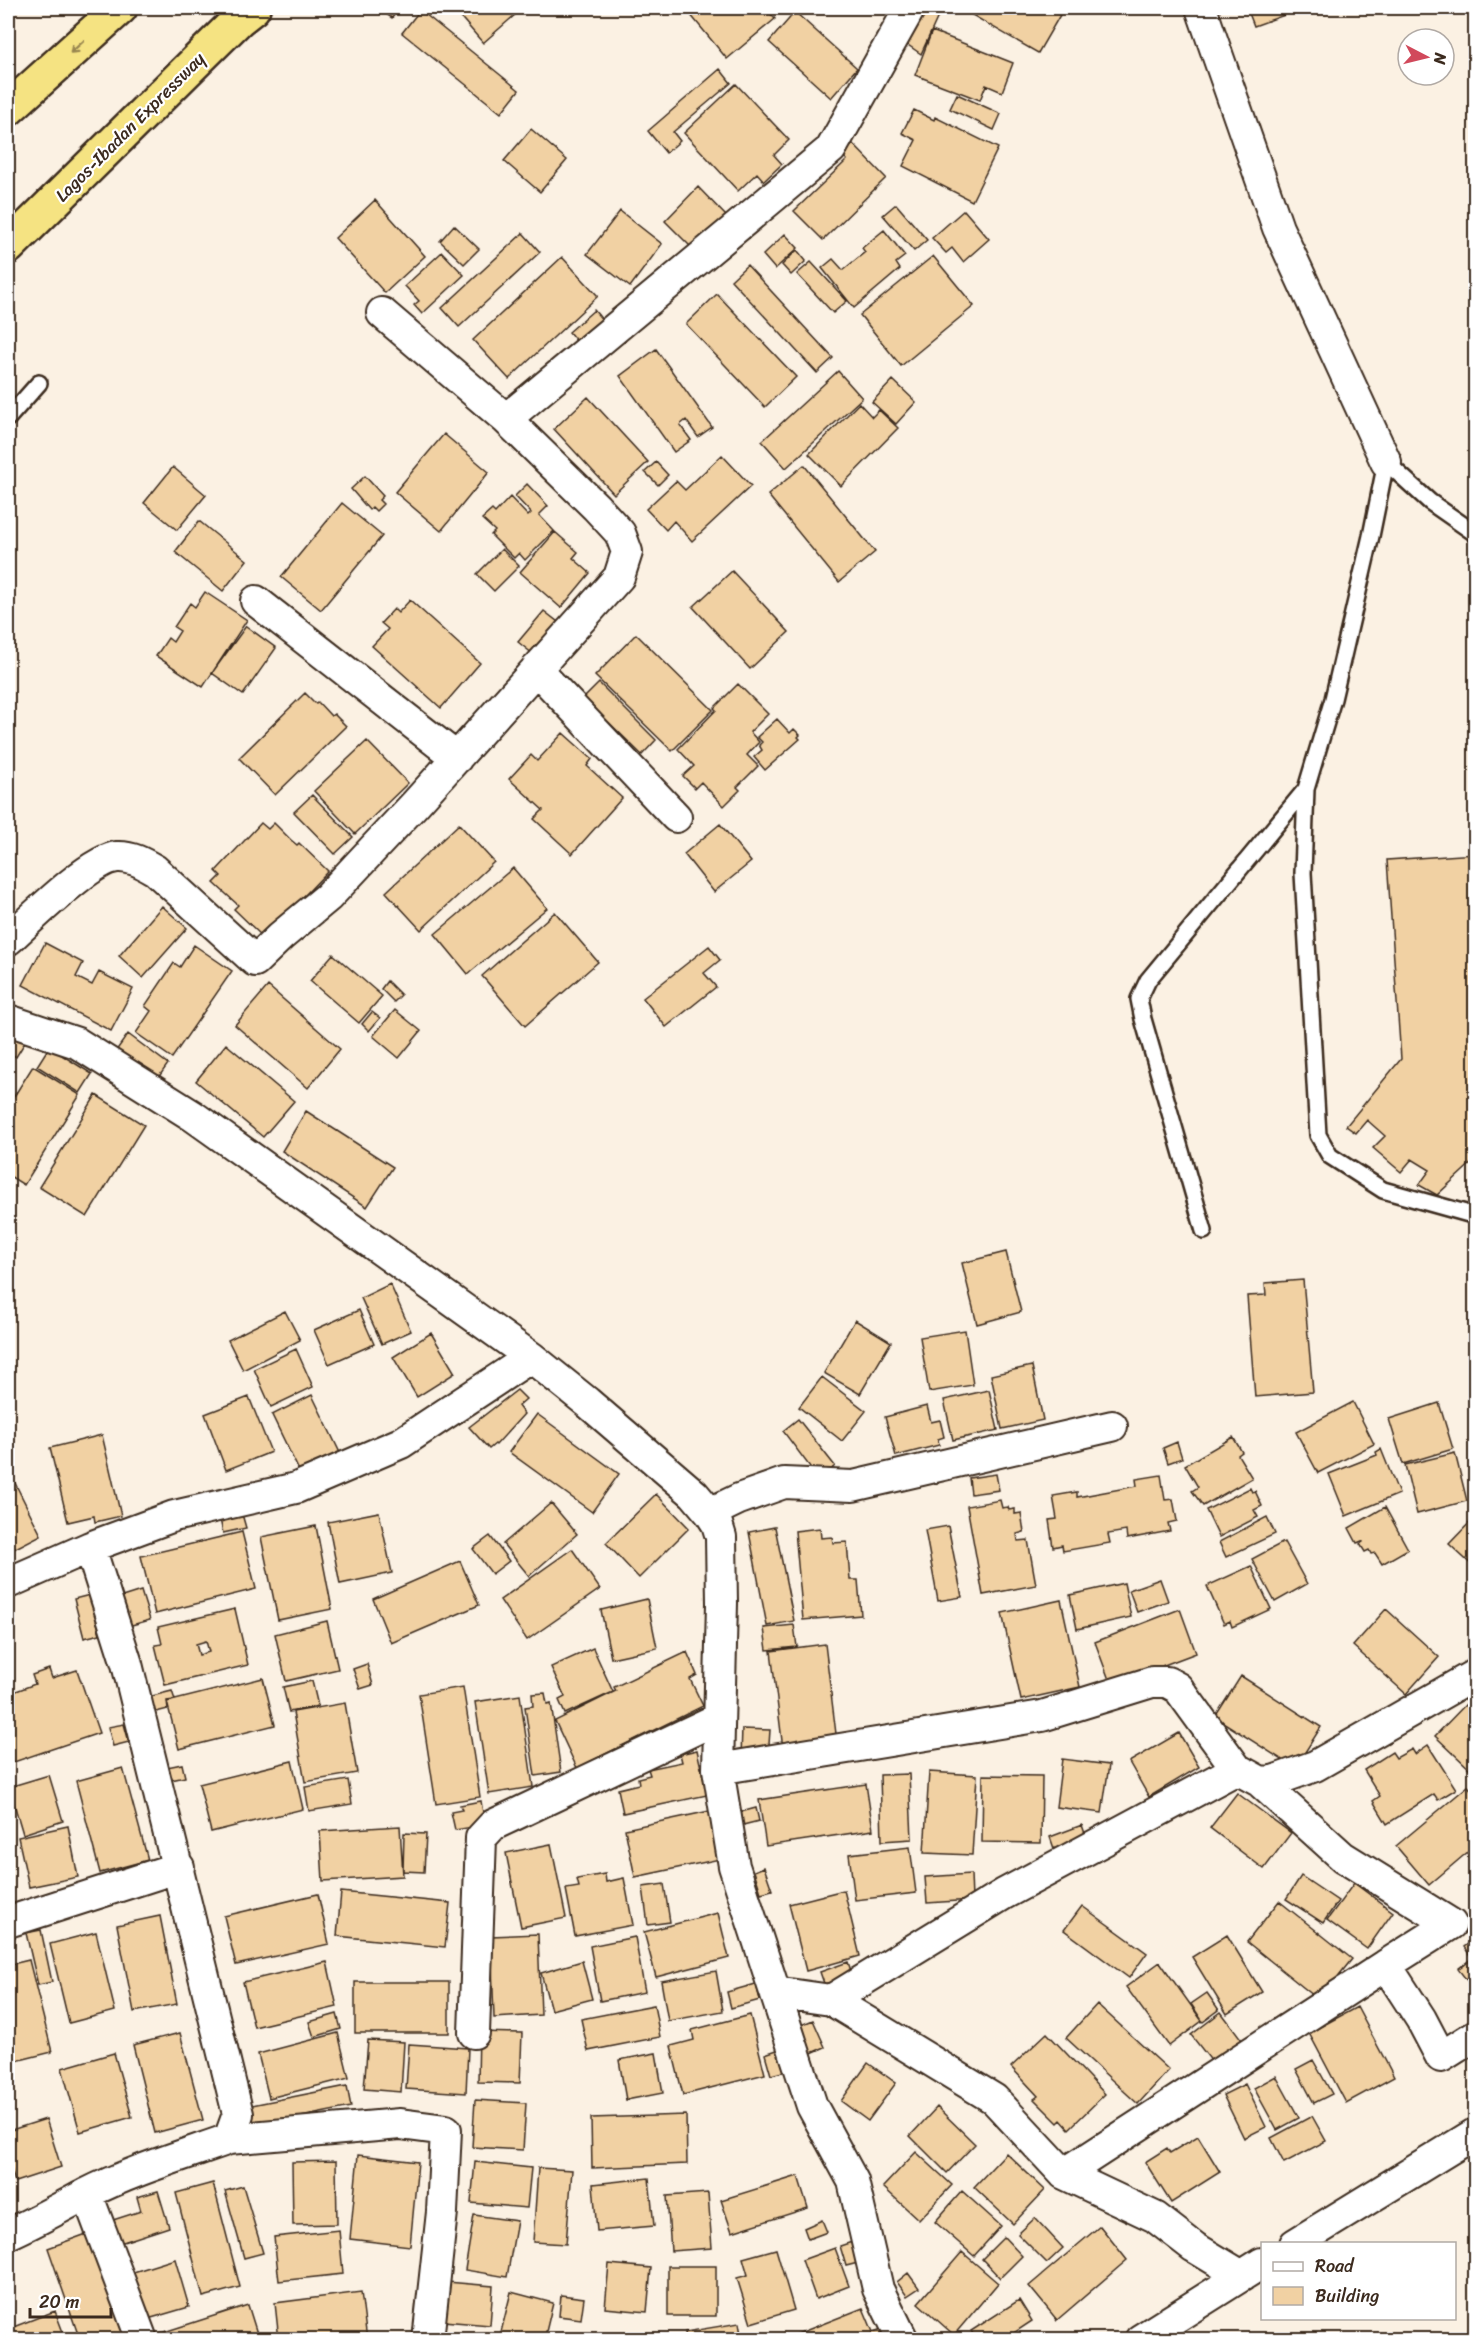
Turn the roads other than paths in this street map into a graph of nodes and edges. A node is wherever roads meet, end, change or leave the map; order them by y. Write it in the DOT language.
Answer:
graph roads {
  1 [pos="120,8"];
  2 [pos="253,8"];
  3 [pos="910,8"];
  4 [pos="1201,8"];
  5 [pos="8,109"];
  6 [pos="8,247"];
  7 [pos="382,313"];
  8 [pos="39,383"];
  9 [pos="8,418"];
  10 [pos="506,419"];
  11 [pos="1386,462"];
  12 [pos="1476,534"];
  13 [pos="256,601"];
  14 [pos="536,669"];
  15 [pos="457,758"];
  16 [pos="1306,789"];
  17 [pos="676,817"];
  18 [pos="8,940"];
  19 [pos="8,1020"];
  20 [pos="1476,1216"];
  21 [pos="1204,1231"];
  22 [pos="531,1357"];
  23 [pos="1112,1426"];
  24 [pos="710,1513"];
  25 [pos="90,1547"];
  26 [pos="8,1583"];
  27 [pos="1476,1674"];
  28 [pos="719,1718"];
  29 [pos="718,1769"];
  30 [pos="1248,1775"];
  31 [pos="179,1867"];
  32 [pos="8,1922"];
  33 [pos="1386,1965"];
  34 [pos="775,1992"];
  35 [pos="831,2000"];
  36 [pos="474,2033"];
  37 [pos="1476,2035"];
  38 [pos="1476,2133"];
  39 [pos="229,2139"];
  40 [pos="1064,2174"];
  41 [pos="87,2194"];
  42 [pos="8,2234"];
  43 [pos="1298,2242"];
  44 [pos="1252,2269"];
  45 [pos="142,2340"];
  46 [pos="428,2340"];
  47 [pos="903,2340"];
  48 [pos="1140,2340"];
  1 -- 5 [label="highway, one-way"];
  2 -- 6 [label="highway, Lagos-Ibadan Expressway"];
  3 -- 10 [label="street"];
  4 -- 11 [label="street"];
  7 -- 10 [label="street"];
  8 -- 9 [label="lane"];
  10 -- 14 [label="street"];
  11 -- 12 [label="lane"];
  11 -- 16 [label="lane"];
  13 -- 15 [label="street"];
  14 -- 15 [label="street"];
  14 -- 17 [label="street"];
  15 -- 18 [label="street"];
  16 -- 20 [label="lane"];
  16 -- 21 [label="lane"];
  19 -- 22 [label="street"];
  22 -- 24 [label="street"];
  22 -- 25 [label="street"];
  23 -- 24 [label="street"];
  24 -- 28 [label="street"];
  25 -- 26 [label="street"];
  25 -- 31 [label="street"];
  27 -- 30 [label="street"];
  28 -- 29 [label="street"];
  28 -- 36 [label="street"];
  29 -- 30 [label="street"];
  29 -- 34 [label="street"];
  30 -- 33 [label="street"];
  30 -- 35 [label="street"];
  31 -- 32 [label="street"];
  31 -- 39 [label="street"];
  33 -- 37 [label="street"];
  33 -- 40 [label="street"];
  34 -- 35 [label="street"];
  34 -- 47 [label="street"];
  35 -- 40 [label="street"];
  38 -- 43 [label="street"];
  39 -- 41 [label="street"];
  39 -- 46 [label="street"];
  40 -- 44 [label="street"];
  41 -- 42 [label="street"];
  41 -- 45 [label="street"];
  44 -- 48 [label="street"];
}
